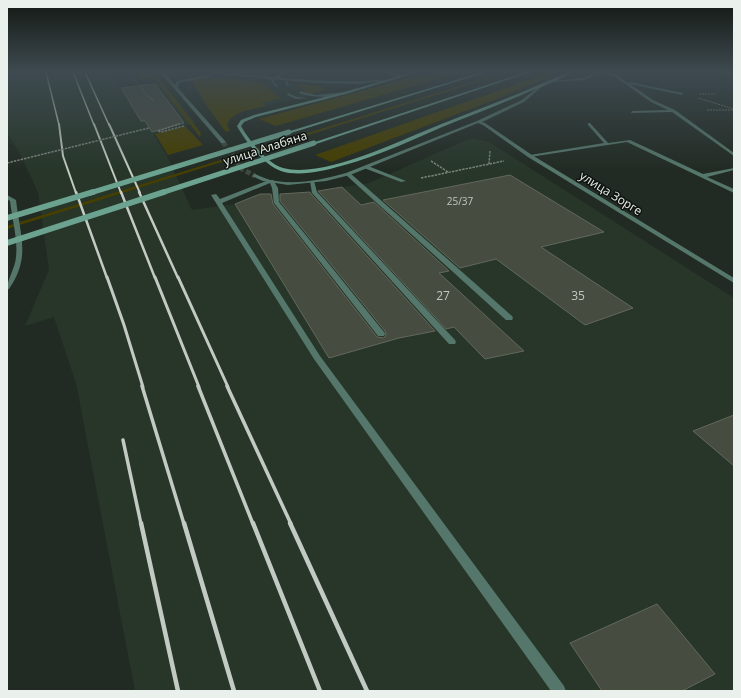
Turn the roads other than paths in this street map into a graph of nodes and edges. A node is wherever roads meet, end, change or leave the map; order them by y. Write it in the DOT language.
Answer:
graph roads {
  1 [pos="191,105"];
  2 [pos="300,105"];
  3 [pos="379,105"];
  4 [pos="430,105"];
  5 [pos="493,105"];
  6 [pos="515,105"];
  7 [pos="660,105"];
  8 [pos="674,111"];
  9 [pos="632,112"];
  10 [pos="478,122"];
  11 [pos="589,124"];
  12 [pos="222,142"];
  13 [pos="607,144"];
  14 [pos="734,155"];
  15 [pos="530,156"];
  16 [pos="366,166"];
  17 [pos="734,169"];
  18 [pos="348,174"];
  19 [pos="703,176"];
  20 [pos="256,177"];
  21 [pos="271,181"];
  22 [pos="312,182"];
  23 [pos="403,182"];
  24 [pos="734,191"];
  25 [pos="7,197"];
  26 [pos="7,218"];
  27 [pos="7,243"];
  28 [pos="734,281"];
  29 [pos="7,288"];
  30 [pos="508,318"];
  31 [pos="381,334"];
  32 [pos="452,342"];
  33 [pos="559,691"];
  1 -- 12 [label="street"];
  2 -- 5 [label="main road"];
  3 -- 26 [label="main road, улица Алабяна, bridge"];
  4 -- 27 [label="main road, улица Алабяна, bridge"];
  6 -- 10 [label="street"];
  7 -- 8 [label="street"];
  8 -- 9 [label="street"];
  8 -- 14 [label="street"];
  10 -- 15 [label="street, улица Зорге"];
  10 -- 16 [label="street"];
  11 -- 13 [label="street"];
  13 -- 15 [label="street"];
  13 -- 19 [label="street"];
  15 -- 28 [label="street, улица Зорге"];
  16 -- 18 [label="street"];
  16 -- 23 [label="street"];
  17 -- 19 [label="street"];
  18 -- 22 [label="street"];
  18 -- 30 [label="street"];
  19 -- 24 [label="street"];
  20 -- 21 [label="street"];
  21 -- 22 [label="street"];
  21 -- 31 [label="street"];
  21 -- 33 [label="street"];
  22 -- 32 [label="street"];
  25 -- 29 [label="street"];
}
